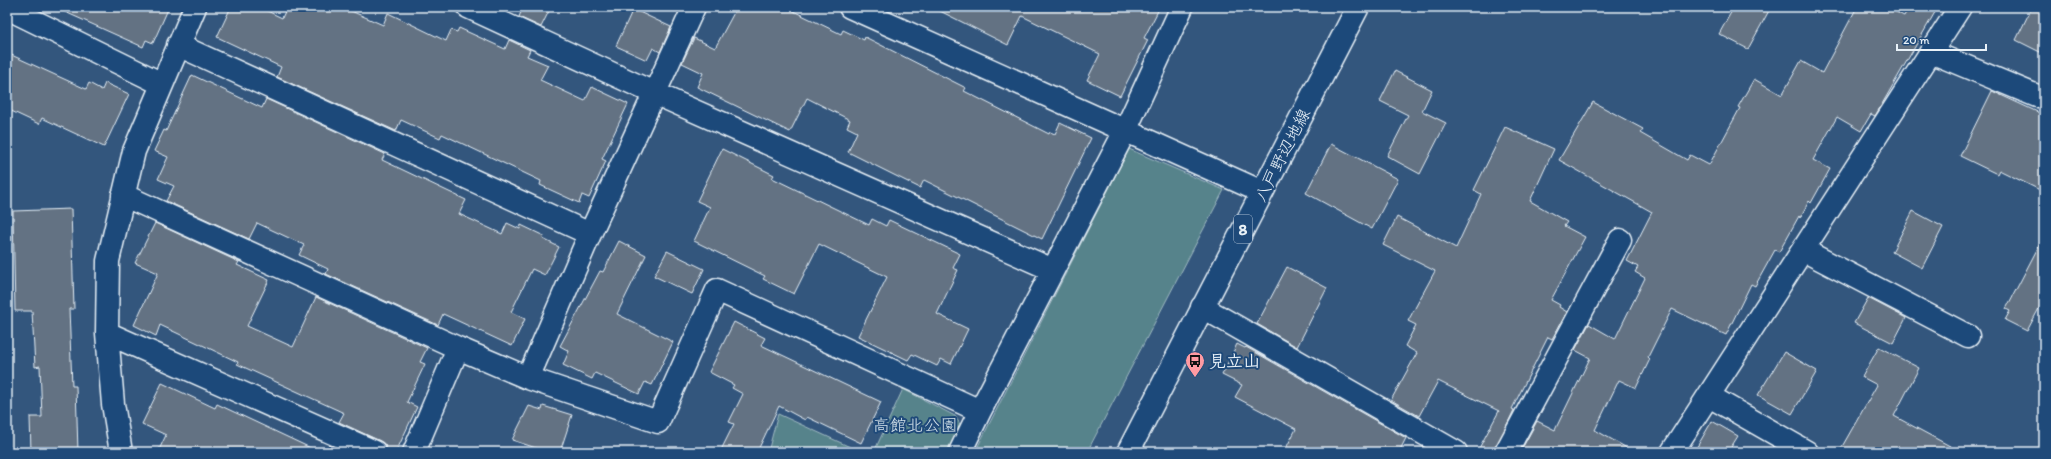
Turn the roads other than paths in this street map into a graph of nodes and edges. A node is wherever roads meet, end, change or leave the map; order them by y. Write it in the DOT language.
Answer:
graph roads {
  1 [pos="195,7"];
  2 [pos="468,7"];
  3 [pos="694,7"];
  4 [pos="850,7"];
  5 [pos="1182,7"];
  6 [pos="1358,7"];
  7 [pos="1960,7"];
  8 [pos="8,8"];
  9 [pos="178,45"];
  10 [pos="1931,52"];
  11 [pos="162,84"];
  12 [pos="654,93"];
  13 [pos="2037,96"];
  14 [pos="1125,131"];
  15 [pos="1262,192"];
  16 [pos="123,196"];
  17 [pos="590,234"];
  18 [pos="1620,240"];
  19 [pos="1803,250"];
  20 [pos="1053,270"];
  21 [pos="1202,307"];
  22 [pos="107,333"];
  23 [pos="1968,336"];
  24 [pos="458,348"];
  25 [pos="528,378"];
  26 [pos="1709,396"];
  27 [pos="980,411"];
  28 [pos="121,452"];
  29 [pos="375,452"];
  30 [pos="414,452"];
  31 [pos="960,452"];
  32 [pos="1128,452"];
  33 [pos="1456,452"];
  34 [pos="1506,452"];
  35 [pos="1672,452"];
  36 [pos="1807,452"];
  1 -- 9 [label="street"];
  2 -- 12 [label="street"];
  3 -- 12 [label="street"];
  4 -- 14 [label="street"];
  5 -- 14 [label="street"];
  6 -- 15 [label="street, 八戸野辺地線 / 8"];
  7 -- 10 [label="street"];
  8 -- 11 [label="street"];
  9 -- 11 [label="street"];
  9 -- 17 [label="street"];
  10 -- 13 [label="street"];
  10 -- 19 [label="street"];
  11 -- 16 [label="street"];
  12 -- 17 [label="street"];
  12 -- 20 [label="street"];
  14 -- 15 [label="street"];
  14 -- 20 [label="street"];
  15 -- 21 [label="street, 八戸野辺地線 / 8"];
  16 -- 22 [label="street"];
  16 -- 24 [label="street"];
  17 -- 25 [label="street"];
  18 -- 34 [label="street"];
  19 -- 23 [label="street"];
  19 -- 26 [label="street"];
  20 -- 27 [label="street"];
  21 -- 32 [label="street, 八戸野辺地線 / 8"];
  21 -- 33 [label="street"];
  22 -- 28 [label="street"];
  22 -- 29 [label="street"];
  24 -- 25 [label="street"];
  24 -- 30 [label="street"];
  25 -- 27 [label="street"];
  26 -- 35 [label="street"];
  26 -- 36 [label="street"];
  27 -- 31 [label="street"];
}
